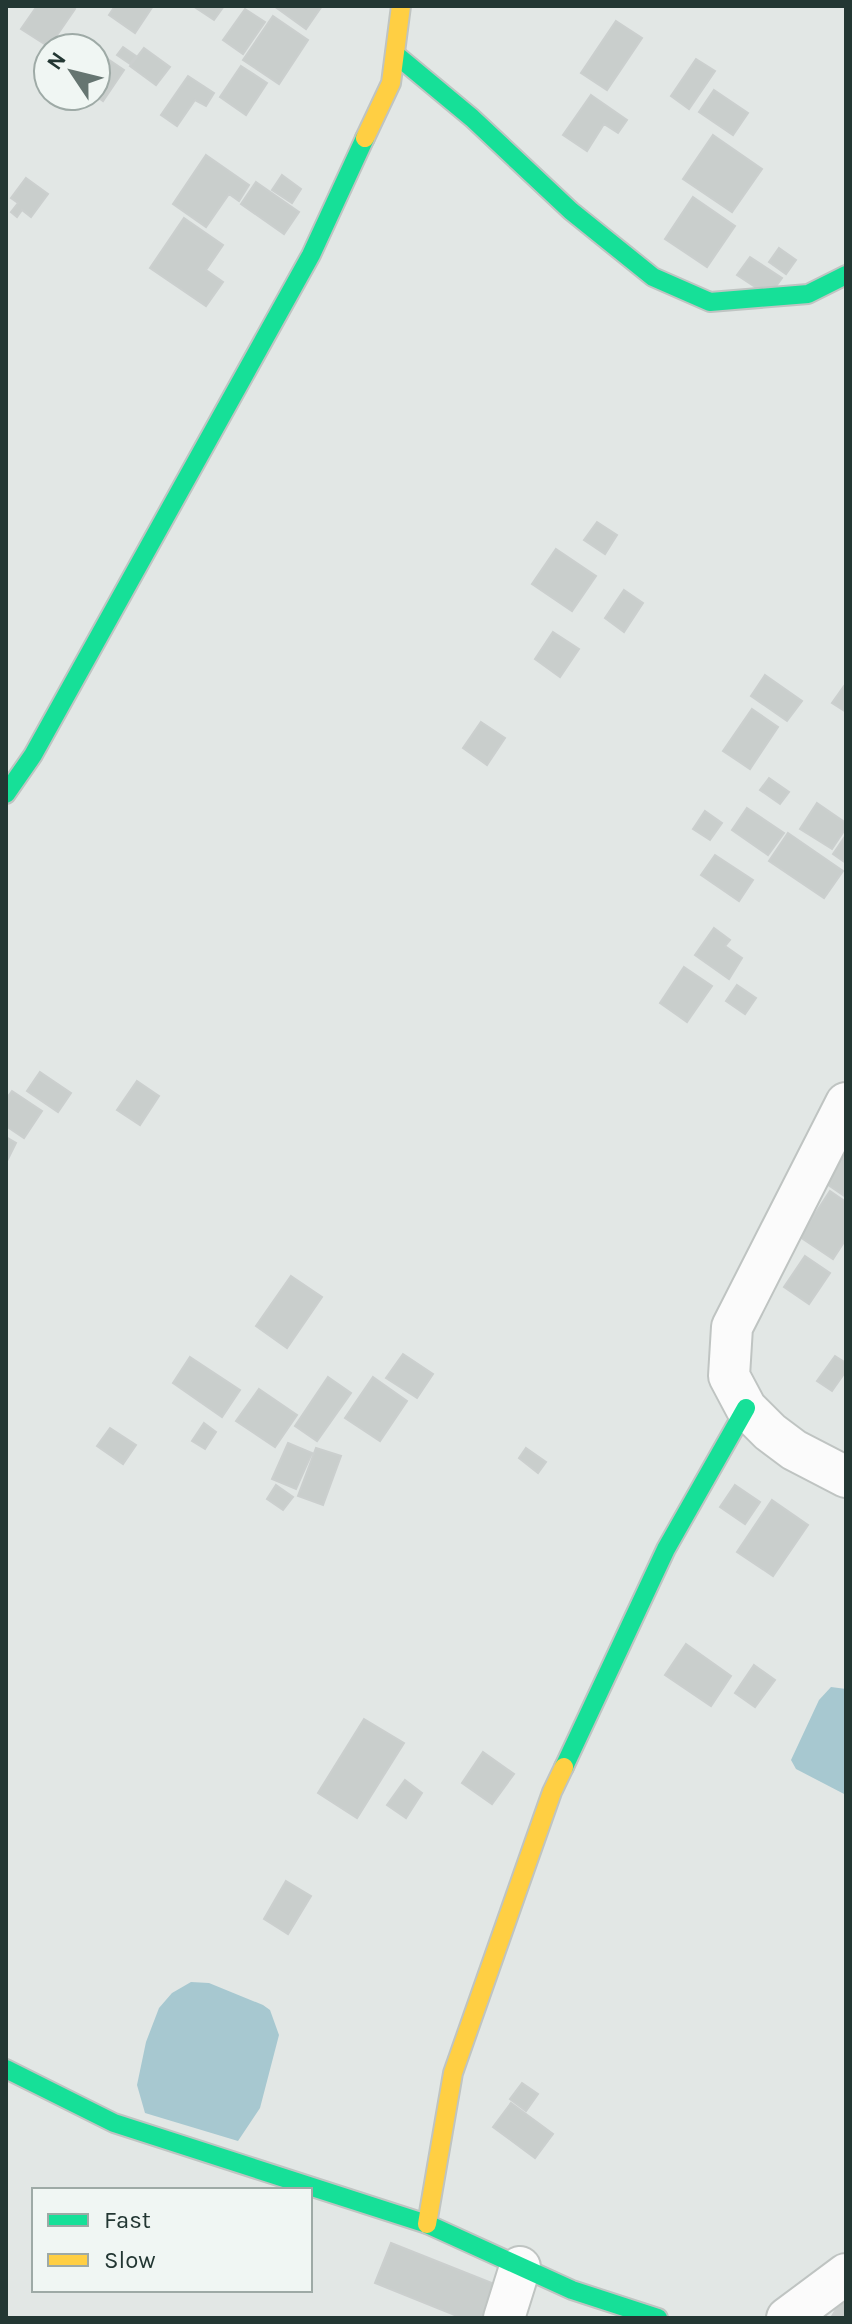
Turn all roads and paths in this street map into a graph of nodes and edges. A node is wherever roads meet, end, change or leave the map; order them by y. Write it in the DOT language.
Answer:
graph roads {
  1 [pos="401,6"];
  2 [pos="395,54"];
  3 [pos="846,275"];
  4 [pos="6,794"];
  5 [pos="846,1103"];
  6 [pos="746,1408"];
  7 [pos="846,1477"];
  8 [pos="6,2069"];
  9 [pos="427,2224"];
  10 [pos="520,2267"];
  11 [pos="846,2274"];
  12 [pos="504,2318"];
  13 [pos="658,2318"];
  14 [pos="787,2318"];
  1 -- 2 [label="street"];
  2 -- 3 [label="street"];
  2 -- 4 [label="street"];
  5 -- 6 [label="street"];
  6 -- 7 [label="street"];
  6 -- 9 [label="street"];
  8 -- 9 [label="street"];
  9 -- 10 [label="street"];
  10 -- 12 [label="street"];
  10 -- 13 [label="street"];
  11 -- 14 [label="street"];
}
